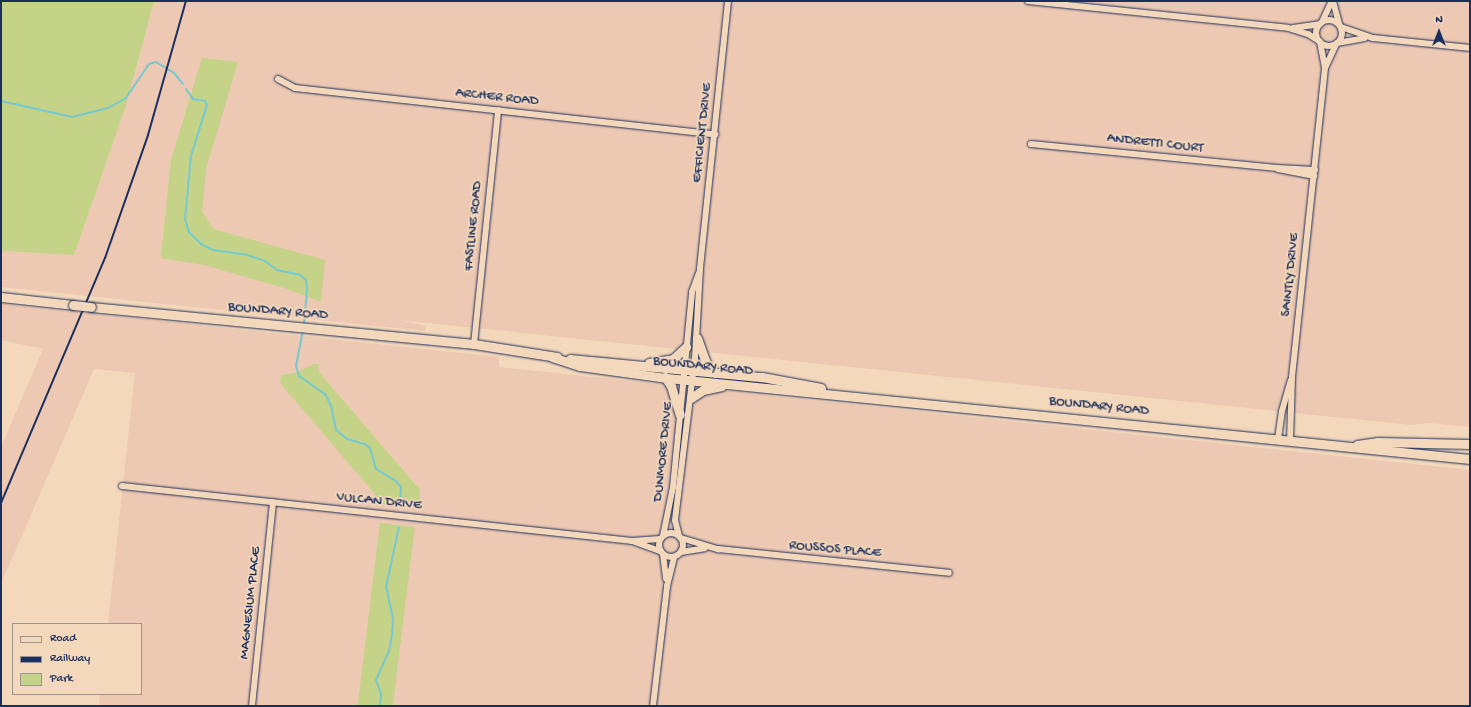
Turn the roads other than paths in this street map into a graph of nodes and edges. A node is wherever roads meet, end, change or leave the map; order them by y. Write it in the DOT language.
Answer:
graph roads {
  1 [pos="728,1"];
  2 [pos="1028,1"];
  3 [pos="1332,1"];
  4 [pos="1321,23"];
  5 [pos="1340,26"];
  6 [pos="1288,28"];
  7 [pos="1373,38"];
  8 [pos="1319,42"];
  9 [pos="1337,44"];
  10 [pos="1470,48"];
  11 [pos="1325,68"];
  12 [pos="278,79"];
  13 [pos="498,110"];
  14 [pos="715,134"];
  15 [pos="1031,144"];
  16 [pos="1314,173"];
  17 [pos="700,268"];
  18 [pos="1,297"];
  19 [pos="697,338"];
  20 [pos="474,344"];
  21 [pos="686,346"];
  22 [pos="552,357"];
  23 [pos="630,364"];
  24 [pos="716,373"];
  25 [pos="683,374"];
  26 [pos="693,375"];
  27 [pos="665,377"];
  28 [pos="1292,377"];
  29 [pos="739,384"];
  30 [pos="852,394"];
  31 [pos="690,398"];
  32 [pos="680,415"];
  33 [pos="1278,439"];
  34 [pos="1290,441"];
  35 [pos="1406,443"];
  36 [pos="1470,444"];
  37 [pos="1344,446"];
  38 [pos="1419,454"];
  39 [pos="1470,459"];
  40 [pos="122,486"];
  41 [pos="273,502"];
  42 [pos="661,537"];
  43 [pos="680,537"];
  44 [pos="632,541"];
  45 [pos="718,549"];
  46 [pos="661,552"];
  47 [pos="681,552"];
  48 [pos="674,557"];
  49 [pos="949,573"];
  50 [pos="667,586"];
  51 [pos="252,706"];
  52 [pos="653,706"];
  1 -- 14 [label="street, EFFICIENT DRIVE"];
  2 -- 6 [label="street"];
  3 -- 4 [label="street"];
  3 -- 5 [label="street"];
  4 -- 5 [label="street"];
  4 -- 6 [label="street"];
  4 -- 8 [label="street"];
  5 -- 7 [label="street"];
  5 -- 9 [label="street"];
  6 -- 8 [label="street"];
  7 -- 9 [label="street"];
  7 -- 10 [label="street"];
  8 -- 9 [label="street"];
  8 -- 11 [label="street, SAINTLY DRIVE"];
  9 -- 11 [label="street, SAINTLY DRIVE"];
  11 -- 16 [label="street, SAINTLY DRIVE"];
  12 -- 13 [label="street, ARCHER ROAD"];
  13 -- 14 [label="street, ARCHER ROAD"];
  13 -- 20 [label="street, FASTLINE ROAD"];
  14 -- 17 [label="street, EFFICIENT DRIVE"];
  15 -- 16 [label="street, ANDRETTI COURT"];
  16 -- 28 [label="street, SAINTLY DRIVE"];
  17 -- 19 [label="street, EFFICIENT DRIVE"];
  17 -- 21 [label="street, EFFICIENT DRIVE"];
  18 -- 20 [label="main road, BOUNDARY ROAD, bridge"];
  19 -- 24 [label="main road"];
  19 -- 26 [label="street, EFFICIENT DRIVE"];
  20 -- 22 [label="main road, BOUNDARY ROAD"];
  21 -- 23 [label="main road"];
  21 -- 25 [label="street, EFFICIENT DRIVE"];
  22 -- 23 [label="main road, BOUNDARY ROAD"];
  22 -- 27 [label="main road, BOUNDARY ROAD"];
  23 -- 25 [label="main road, BOUNDARY ROAD"];
  24 -- 26 [label="main road, BOUNDARY ROAD"];
  24 -- 30 [label="main road, BOUNDARY ROAD"];
  25 -- 26 [label="main road, BOUNDARY ROAD"];
  25 -- 27 [label="main road, BOUNDARY ROAD"];
  25 -- 32 [label="street, DUNMORE DRIVE"];
  26 -- 29 [label="main road, BOUNDARY ROAD"];
  26 -- 31 [label="street, DUNMORE DRIVE"];
  27 -- 32 [label="main road"];
  28 -- 33 [label="street, SAINTLY DRIVE"];
  28 -- 34 [label="street, SAINTLY DRIVE"];
  29 -- 30 [label="main road, BOUNDARY ROAD"];
  29 -- 31 [label="main road"];
  30 -- 33 [label="main road, BOUNDARY ROAD"];
  31 -- 43 [label="street, DUNMORE DRIVE"];
  32 -- 42 [label="street, DUNMORE DRIVE"];
  33 -- 34 [label="main road, BOUNDARY ROAD"];
  34 -- 37 [label="main road, BOUNDARY ROAD"];
  35 -- 36 [label="main road, BOUNDARY ROAD"];
  35 -- 37 [label="main road, BOUNDARY ROAD"];
  35 -- 38 [label="main road"];
  37 -- 38 [label="main road, BOUNDARY ROAD"];
  38 -- 39 [label="main road, BOUNDARY ROAD"];
  40 -- 41 [label="street, VULCAN DRIVE"];
  41 -- 44 [label="street, VULCAN DRIVE"];
  41 -- 51 [label="street, MAGNESIUM PLACE"];
  42 -- 43 [label="street"];
  42 -- 44 [label="street, VULCAN DRIVE"];
  42 -- 46 [label="street"];
  43 -- 45 [label="street, ROUSSOS PLACE"];
  43 -- 47 [label="street"];
  44 -- 46 [label="street, VULCAN DRIVE"];
  45 -- 47 [label="street, ROUSSOS PLACE"];
  45 -- 49 [label="street, ROUSSOS PLACE"];
  46 -- 48 [label="street"];
  46 -- 50 [label="street"];
  47 -- 48 [label="street"];
  48 -- 50 [label="street"];
  50 -- 52 [label="street"];
}
